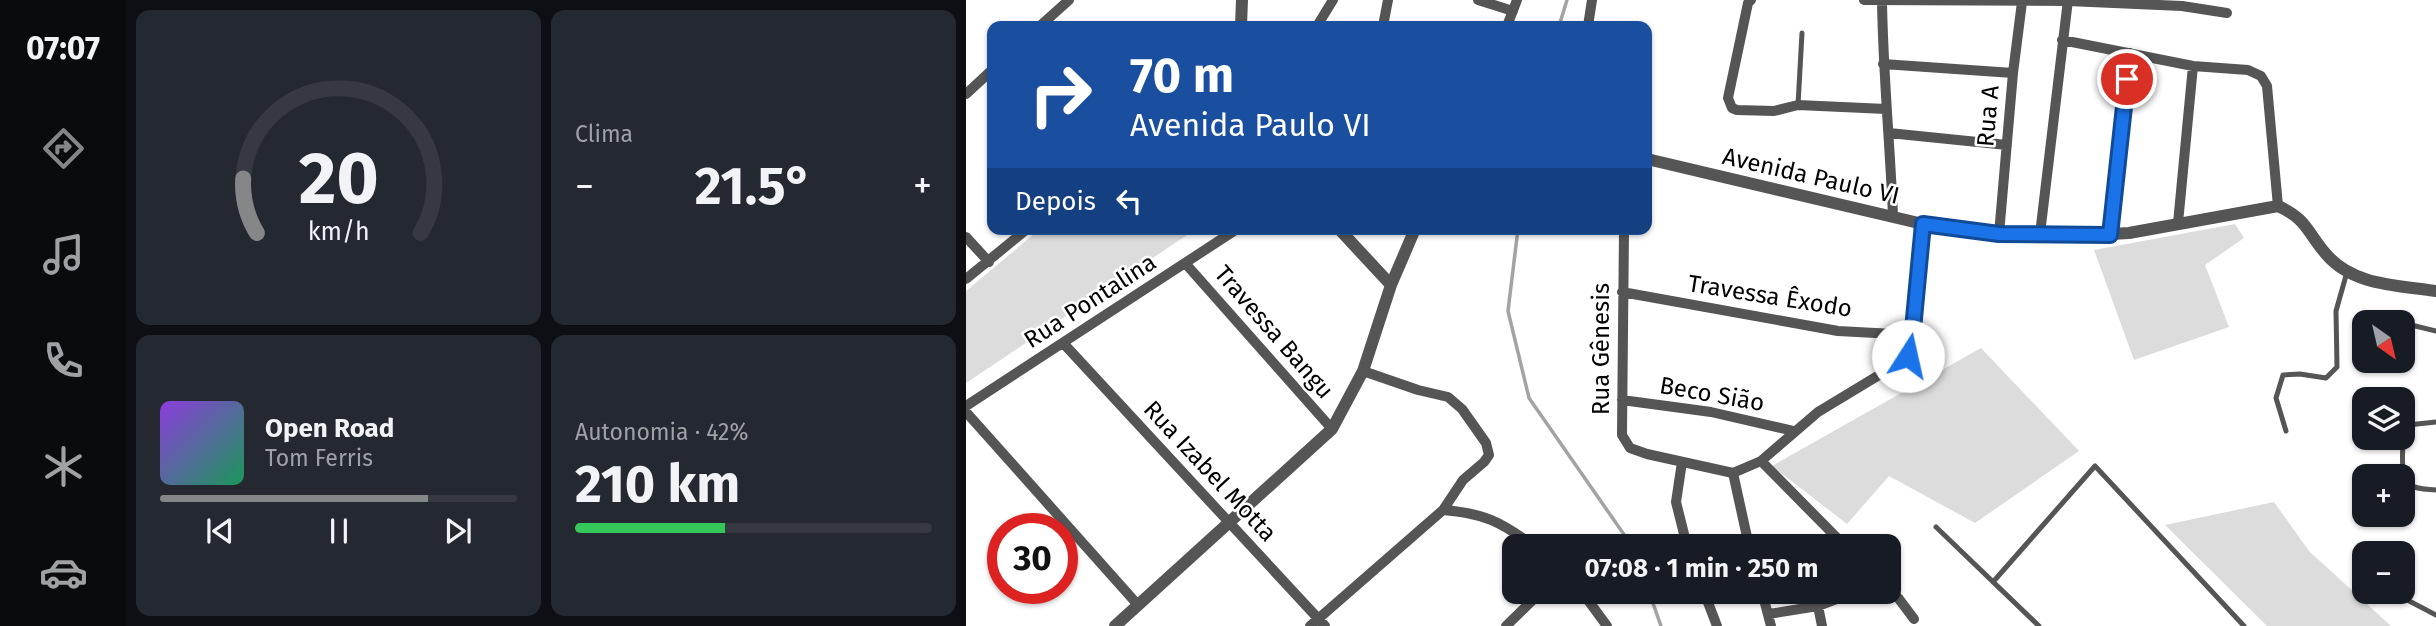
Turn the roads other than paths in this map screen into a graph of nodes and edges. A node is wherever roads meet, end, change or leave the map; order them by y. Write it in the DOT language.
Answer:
graph roads {
  1 [pos="1069,0"];
  2 [pos="1242,0"];
  3 [pos="1333,0"];
  4 [pos="1388,0"];
  5 [pos="1478,0"];
  6 [pos="1592,0"];
  7 [pos="1751,0"];
  8 [pos="1864,0"];
  9 [pos="2068,0"];
  10 [pos="1882,1"];
  11 [pos="2022,2"];
  12 [pos="2182,3"];
  13 [pos="1515,5"];
  14 [pos="2227,13"];
  15 [pos="1046,21"];
  16 [pos="1241,21"];
  17 [pos="1320,21"];
  18 [pos="1384,21"];
  19 [pos="1589,21"];
  20 [pos="1802,33"];
  21 [pos="2062,40"];
  22 [pos="2130,52"];
  23 [pos="1883,64"];
  24 [pos="2193,66"];
  25 [pos="2013,74"];
  26 [pos="987,75"];
  27 [pos="966,94"];
  28 [pos="1798,105"];
  29 [pos="1886,109"];
  30 [pos="1889,133"];
  31 [pos="2007,145"];
  32 [pos="1652,160"];
  33 [pos="2278,206"];
  34 [pos="1893,216"];
  35 [pos="2178,223"];
  36 [pos="1923,224"];
  37 [pos="1999,234"];
  38 [pos="2040,234"];
  39 [pos="1020,235"];
  40 [pos="1228,235"];
  41 [pos="1345,235"];
  42 [pos="1412,235"];
  43 [pos="1624,235"];
  44 [pos="2110,235"];
  45 [pos="966,237"];
  46 [pos="989,262"];
  47 [pos="1185,263"];
  48 [pos="2347,272"];
  49 [pos="966,279"];
  50 [pos="1391,285"];
  51 [pos="2436,291"];
  52 [pos="1622,292"];
  53 [pos="2415,326"];
  54 [pos="2436,331"];
  55 [pos="1913,335"];
  56 [pos="1064,344"];
  57 [pos="1363,371"];
  58 [pos="1622,400"];
  59 [pos="966,406"];
  60 [pos="966,412"];
  61 [pos="2436,422"];
  62 [pos="1332,429"];
  63 [pos="1794,431"];
  64 [pos="2286,431"];
  65 [pos="1761,461"];
  66 [pos="1682,462"];
  67 [pos="1733,473"];
  68 [pos="2436,490"];
  69 [pos="1443,510"];
  70 [pos="1231,523"];
  71 [pos="1936,527"];
  72 [pos="1515,534"];
  73 [pos="1684,534"];
  74 [pos="1746,534"];
  75 [pos="1833,534"];
  76 [pos="1993,582"];
  77 [pos="1529,604"];
  78 [pos="1591,604"];
  79 [pos="1709,604"];
  80 [pos="1823,604"];
  81 [pos="1901,604"];
  82 [pos="2415,604"];
  83 [pos="1138,605"];
  84 [pos="1818,606"];
  85 [pos="2436,615"];
  86 [pos="1914,619"];
  87 [pos="1770,620"];
  88 [pos="1318,623"];
  89 [pos="1115,626"];
  90 [pos="1506,626"];
  91 [pos="1606,626"];
  92 [pos="1717,626"];
  93 [pos="1822,626"];
  94 [pos="2039,626"];
  95 [pos="2245,626"];
  1 -- 15 [label="street"];
  2 -- 16 [label="street"];
  3 -- 17 [label="street"];
  4 -- 18 [label="street"];
  5 -- 13 [label="street"];
  6 -- 19 [label="street"];
  7 -- 28 [label="street"];
  8 -- 10 [label="street"];
  9 -- 11 [label="street"];
  9 -- 12 [label="street"];
  9 -- 21 [label="street"];
  10 -- 11 [label="street"];
  10 -- 23 [label="street"];
  11 -- 25 [label="street, Rua A"];
  12 -- 14 [label="street"];
  20 -- 28 [label="lane"];
  21 -- 22 [label="street"];
  21 -- 38 [label="street"];
  22 -- 24 [label="street"];
  22 -- 44 [label="street"];
  23 -- 25 [label="street"];
  23 -- 29 [label="street"];
  24 -- 33 [label="street"];
  24 -- 35 [label="street"];
  25 -- 31 [label="street, Rua A"];
  26 -- 27 [label="street"];
  28 -- 29 [label="street"];
  29 -- 30 [label="street"];
  30 -- 31 [label="street"];
  30 -- 34 [label="street"];
  31 -- 37 [label="street, Rua A"];
  32 -- 34 [label="street, Avenida Paulo VI"];
  33 -- 35 [label="street, Avenida Paulo VI"];
  33 -- 48 [label="street"];
  34 -- 36 [label="street, Avenida Paulo VI"];
  35 -- 44 [label="street, Avenida Paulo VI"];
  36 -- 37 [label="street, Avenida Paulo VI"];
  36 -- 55 [label="street"];
  37 -- 38 [label="street, Avenida Paulo VI"];
  38 -- 44 [label="street, Avenida Paulo VI"];
  39 -- 46 [label="street"];
  40 -- 47 [label="street, Rua Pontalina"];
  41 -- 50 [label="street"];
  42 -- 50 [label="street"];
  43 -- 52 [label="street, Rua Gênesis"];
  45 -- 46 [label="street"];
  46 -- 49 [label="street"];
  47 -- 56 [label="street, Rua Pontalina"];
  47 -- 62 [label="street, Travessa Bangu"];
  48 -- 51 [label="street"];
  48 -- 64 [label="lane"];
  50 -- 57 [label="street"];
  52 -- 55 [label="street, Travessa Êxodo"];
  52 -- 58 [label="street, Rua Gênesis"];
  53 -- 54 [label="lane"];
  55 -- 63 [label="street"];
  56 -- 59 [label="street, Rua Pontalina"];
  56 -- 70 [label="street, Rua Izabel Motta"];
  57 -- 62 [label="street"];
  57 -- 69 [label="street"];
  58 -- 63 [label="street, Beco Sião"];
  58 -- 66 [label="street, Rua Gênesis"];
  60 -- 83 [label="street"];
  61 -- 68 [label="lane"];
  62 -- 70 [label="street"];
  63 -- 65 [label="street"];
  65 -- 67 [label="street"];
  65 -- 75 [label="street"];
  66 -- 67 [label="street"];
  66 -- 73 [label="street"];
  67 -- 74 [label="street"];
  69 -- 72 [label="street"];
  69 -- 88 [label="street"];
  70 -- 83 [label="street"];
  70 -- 88 [label="street, Rua Izabel Motta"];
  71 -- 76 [label="lane"];
  76 -- 94 [label="lane"];
  76 -- 95 [label="lane"];
  77 -- 90 [label="street"];
  78 -- 91 [label="street"];
  79 -- 92 [label="street"];
  80 -- 84 [label="street"];
  81 -- 86 [label="street"];
  82 -- 85 [label="lane"];
  83 -- 89 [label="street"];
  84 -- 87 [label="street"];
  84 -- 93 [label="street"];
}
